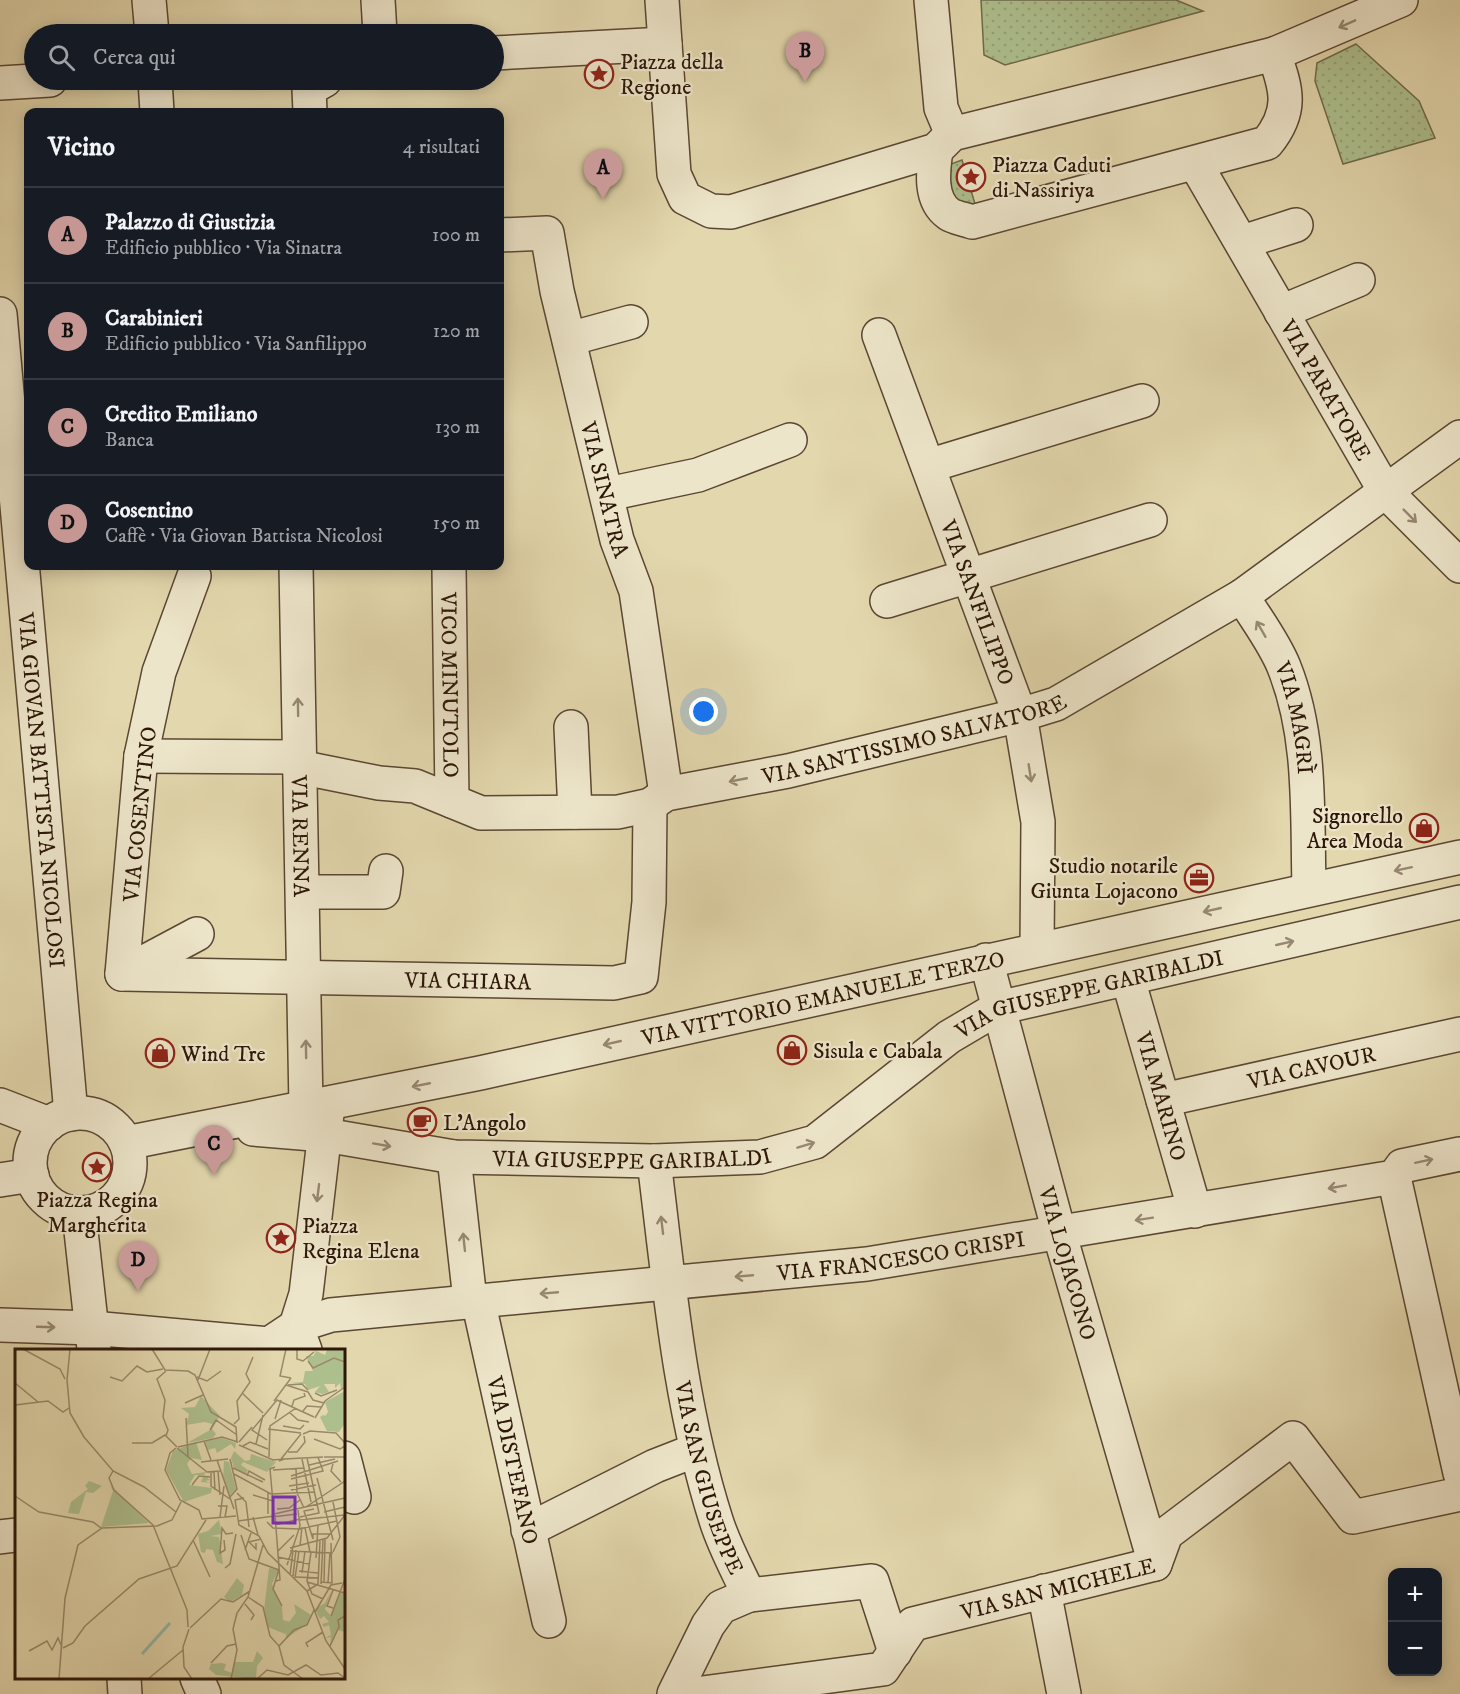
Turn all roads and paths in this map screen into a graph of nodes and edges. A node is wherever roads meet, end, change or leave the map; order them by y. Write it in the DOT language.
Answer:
graph roads {
  1 [pos="150,0"];
  2 [pos="378,0"];
  3 [pos="662,0"];
  4 [pos="931,0"];
  5 [pos="1401,0"];
  6 [pos="151,24"];
  7 [pos="379,24"];
  8 [pos="665,44"];
  9 [pos="504,52"];
  10 [pos="1274,54"];
  11 [pos="24,82"];
  12 [pos="0,83"];
  13 [pos="156,90"];
  14 [pos="309,90"];
  15 [pos="157,108"];
  16 [pos="310,108"];
  17 [pos="944,142"];
  18 [pos="1195,163"];
  19 [pos="1296,225"];
  20 [pos="504,235"];
  21 [pos="1243,242"];
  22 [pos="1358,280"];
  23 [pos="1281,312"];
  24 [pos="0,314"];
  25 [pos="631,322"];
  26 [pos="879,335"];
  27 [pos="569,339"];
  28 [pos="17,391"];
  29 [pos="1143,401"];
  30 [pos="1460,437"];
  31 [pos="790,440"];
  32 [pos="928,466"];
  33 [pos="1385,491"];
  34 [pos="608,494"];
  35 [pos="1149,520"];
  36 [pos="1460,566"];
  37 [pos="296,570"];
  38 [pos="449,570"];
  39 [pos="968,575"];
  40 [pos="194,576"];
  41 [pos="1242,596"];
  42 [pos="887,601"];
  43 [pos="14,617"];
  44 [pos="1020,715"];
  45 [pos="571,727"];
  46 [pos="141,756"];
  47 [pos="299,762"];
  48 [pos="658,800"];
  49 [pos="452,801"];
  50 [pos="575,812"];
  51 [pos="1460,857"];
  52 [pos="386,871"];
  53 [pos="1309,888"];
  54 [pos="303,892"];
  55 [pos="1460,902"];
  56 [pos="197,934"];
  57 [pos="1037,949"];
  58 [pos="986,960"];
  59 [pos="122,974"];
  60 [pos="305,977"];
  61 [pos="1128,979"];
  62 [pos="998,1008"];
  63 [pos="1460,1034"];
  64 [pos="1163,1100"];
  65 [pos="0,1105"];
  66 [pos="317,1105"];
  67 [pos="60,1119"];
  68 [pos="202,1128"];
  69 [pos="325,1135"];
  70 [pos="126,1143"];
  71 [pos="1460,1154"];
  72 [pos="454,1157"];
  73 [pos="654,1161"];
  74 [pos="32,1175"];
  75 [pos="1394,1177"];
  76 [pos="0,1180"];
  77 [pos="1195,1211"];
  78 [pos="79,1213"];
  79 [pos="1059,1232"];
  80 [pos="669,1282"];
  81 [pos="474,1300"];
  82 [pos="0,1325"];
  83 [pos="301,1338"];
  84 [pos="93,1339"];
  85 [pos="195,1344"];
  86 [pos="696,1450"];
  87 [pos="345,1462"];
  88 [pos="1460,1473"];
  89 [pos="1460,1494"];
  90 [pos="354,1497"];
  91 [pos="528,1530"];
  92 [pos="15,1535"];
  93 [pos="0,1537"];
  94 [pos="1155,1564"];
  95 [pos="1044,1591"];
  96 [pos="749,1595"];
  97 [pos="549,1621"];
  98 [pos="895,1652"];
  99 [pos="124,1679"];
  100 [pos="198,1679"];
  101 [pos="125,1694"];
  102 [pos="204,1694"];
  103 [pos="674,1694"];
  104 [pos="695,1694"];
  105 [pos="1064,1694"];
  1 -- 6 [label="street"];
  2 -- 7 [label="street"];
  3 -- 8 [label="street"];
  4 -- 17 [label="street"];
  5 -- 10 [label="street, one-way"];
  8 -- 9 [label="street"];
  8 -- 17 [label="street"];
  10 -- 17 [label="street"];
  10 -- 18 [label="street"];
  11 -- 12 [label="street"];
  13 -- 15 [label="street"];
  14 -- 16 [label="street"];
  17 -- 18 [label="street"];
  18 -- 21 [label="street, VIA PARATORE"];
  19 -- 21 [label="street"];
  20 -- 27 [label="street, VIA SINATRA"];
  21 -- 23 [label="street, VIA PARATORE"];
  22 -- 23 [label="street"];
  23 -- 33 [label="street, VIA PARATORE"];
  24 -- 28 [label="street, VIA GIOVAN BATTISTA NICOLOSI"];
  25 -- 27 [label="street"];
  26 -- 32 [label="street, VIA SANFILIPPO"];
  27 -- 34 [label="street, VIA SINATRA"];
  28 -- 43 [label="street, VIA GIOVAN BATTISTA NICOLOSI"];
  29 -- 32 [label="street"];
  30 -- 33 [label="street, VIA SANTISSIMO SALVATORE"];
  31 -- 34 [label="street"];
  32 -- 39 [label="street, VIA SANFILIPPO"];
  33 -- 36 [label="street, VIA PARATORE, one-way"];
  33 -- 41 [label="street, VIA SANTISSIMO SALVATORE"];
  34 -- 48 [label="street, VIA SINATRA"];
  35 -- 39 [label="street"];
  47 -- 37 [label="street, VIA RENNA, one-way"];
  38 -- 49 [label="street, VICO MINUTOLO"];
  39 -- 42 [label="street"];
  39 -- 44 [label="street, VIA SANFILIPPO"];
  40 -- 46 [label="street, VIA COSENTINO"];
  41 -- 44 [label="street, VIA SANTISSIMO SALVATORE"];
  53 -- 41 [label="street, VIA MAGRÌ, one-way"];
  43 -- 67 [label="street, VIA GIOVAN BATTISTA NICOLOSI"];
  44 -- 48 [label="street, VIA SANTISSIMO SALVATORE, one-way"];
  44 -- 57 [label="street, VIA SANFILIPPO, one-way"];
  45 -- 50 [label="street"];
  46 -- 47 [label="street, VIA SANTISSIMO SALVATORE"];
  46 -- 59 [label="street, VIA COSENTINO"];
  47 -- 49 [label="street, VIA SANTISSIMO SALVATORE"];
  47 -- 54 [label="street, VIA RENNA"];
  48 -- 50 [label="street, VIA SANTISSIMO SALVATORE"];
  48 -- 60 [label="street, VIA CHIARA"];
  49 -- 50 [label="street, VIA SANTISSIMO SALVATORE"];
  51 -- 53 [label="street, VIA VITTORIO EMANUELE TERZO, one-way"];
  52 -- 54 [label="street"];
  53 -- 57 [label="street, VIA VITTORIO EMANUELE TERZO, one-way"];
  54 -- 60 [label="street, VIA RENNA"];
  61 -- 55 [label="street, VIA GIUSEPPE GARIBALDI, one-way"];
  56 -- 59 [label="street"];
  57 -- 58 [label="street, VIA VITTORIO EMANUELE TERZO"];
  58 -- 62 [label="street, VIA LOJACONO"];
  58 -- 66 [label="street, VIA VITTORIO EMANUELE TERZO, one-way"];
  59 -- 60 [label="street, VIA CHIARA"];
  66 -- 60 [label="street, VIA RENNA, one-way"];
  61 -- 62 [label="street, VIA GIUSEPPE GARIBALDI"];
  61 -- 64 [label="street, VIA MARINO"];
  73 -- 62 [label="street, VIA GIUSEPPE GARIBALDI, one-way"];
  62 -- 79 [label="street, VIA LOJACONO"];
  63 -- 64 [label="street, VIA CAVOUR"];
  64 -- 77 [label="street, VIA MARINO"];
  65 -- 67 [label="street"];
  66 -- 68 [label="street, VIA VITTORIO EMANUELE TERZO"];
  66 -- 69 [label="street, VIA RENNA"];
  67 -- 70 [label="street"];
  67 -- 74 [label="street"];
  68 -- 69 [label="street, VIA GIUSEPPE GARIBALDI"];
  68 -- 70 [label="street, VIA VITTORIO EMANUELE TERZO"];
  69 -- 72 [label="street, VIA GIUSEPPE GARIBALDI, one-way"];
  69 -- 83 [label="street, VIA RENNA, one-way"];
  70 -- 78 [label="street"];
  75 -- 71 [label="street, VIA FRANCESCO CRISPI, one-way"];
  72 -- 73 [label="street, VIA GIUSEPPE GARIBALDI"];
  81 -- 72 [label="street, VIA DISTEFANO, one-way"];
  80 -- 73 [label="street, VIA SAN GIUSEPPE, one-way"];
  74 -- 76 [label="street"];
  74 -- 78 [label="street"];
  75 -- 77 [label="street, VIA FRANCESCO CRISPI, one-way"];
  75 -- 88 [label="street"];
  77 -- 79 [label="street, VIA FRANCESCO CRISPI, one-way"];
  78 -- 84 [label="street"];
  79 -- 80 [label="street, VIA FRANCESCO CRISPI, one-way"];
  79 -- 94 [label="street, VIA LOJACONO"];
  80 -- 81 [label="street, VIA FRANCESCO CRISPI, one-way"];
  80 -- 86 [label="street, VIA SAN GIUSEPPE"];
  81 -- 83 [label="street, VIA FRANCESCO CRISPI"];
  81 -- 91 [label="street, VIA DISTEFANO"];
  82 -- 84 [label="street, VIA FRANCESCO CRISPI, one-way"];
  83 -- 85 [label="street, VIA FRANCESCO CRISPI"];
  84 -- 85 [label="street, VIA FRANCESCO CRISPI"];
  86 -- 91 [label="street"];
  86 -- 96 [label="street, VIA SAN GIUSEPPE"];
  87 -- 90 [label="street"];
  89 -- 94 [label="street, VIA SAN MICHELE"];
  91 -- 97 [label="street, VIA DISTEFANO"];
  92 -- 93 [label="street"];
  94 -- 95 [label="street, VIA SAN MICHELE"];
  95 -- 98 [label="street, VIA SAN MICHELE"];
  95 -- 105 [label="street"];
  96 -- 98 [label="street, VIA SAN GIUSEPPE"];
  96 -- 103 [label="street"];
  98 -- 104 [label="street, VIA SAN MICHELE"];
  99 -- 101 [label="street"];
  100 -- 102 [label="street"];
}
